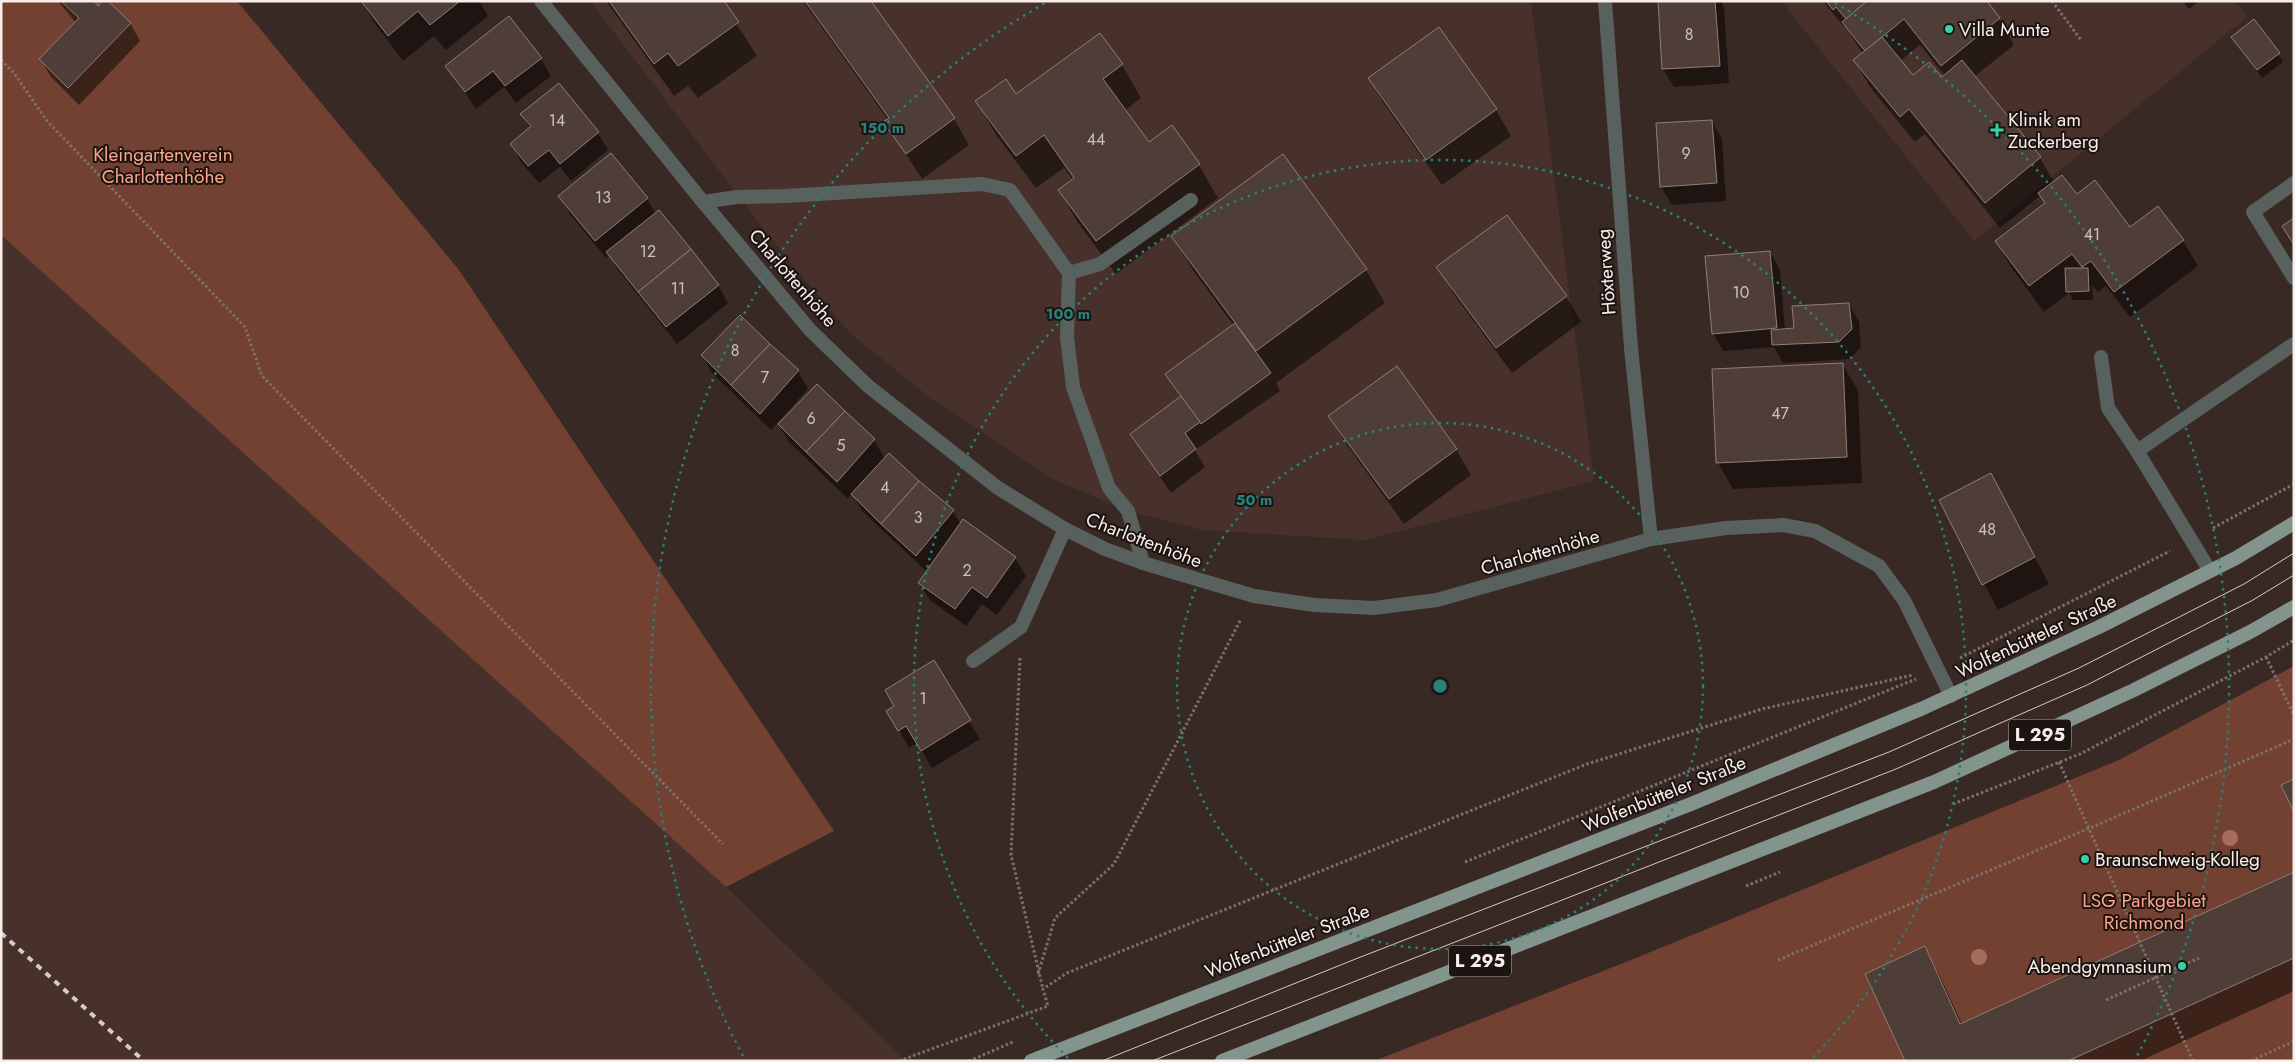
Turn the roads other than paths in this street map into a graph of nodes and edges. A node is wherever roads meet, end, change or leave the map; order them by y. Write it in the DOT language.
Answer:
graph roads {
  1 [pos="541,1"];
  2 [pos="1605,1"];
  3 [pos="2294,183"];
  4 [pos="1191,200"];
  5 [pos="703,202"];
  6 [pos="1069,273"];
  7 [pos="2294,278"];
  8 [pos="2294,344"];
  9 [pos="2101,357"];
  10 [pos="2137,451"];
  11 [pos="2294,523"];
  12 [pos="1065,529"];
  13 [pos="1651,539"];
  14 [pos="1143,563"];
  15 [pos="2210,571"];
  16 [pos="2294,607"];
  17 [pos="974,661"];
  18 [pos="1951,696"];
  19 [pos="1031,1061"];
  20 [pos="1222,1061"];
  1 -- 5 [label="street, Charlottenhöhe"];
  2 -- 13 [label="street, Höxterweg"];
  3 -- 7 [label="street"];
  4 -- 6 [label="street"];
  5 -- 6 [label="street"];
  5 -- 12 [label="street, Charlottenhöhe"];
  6 -- 14 [label="street"];
  8 -- 10 [label="street"];
  9 -- 10 [label="street"];
  10 -- 15 [label="street"];
  11 -- 15 [label="main road, Wolfenbütteler Straße"];
  12 -- 14 [label="street, Charlottenhöhe"];
  12 -- 17 [label="street, Charlottenhöhe"];
  13 -- 14 [label="street, Charlottenhöhe"];
  13 -- 18 [label="street, Charlottenhöhe"];
  15 -- 18 [label="main road, Wolfenbütteler Straße"];
  16 -- 20 [label="main road, L 295"];
  18 -- 19 [label="main road, Wolfenbütteler Straße"];
}
